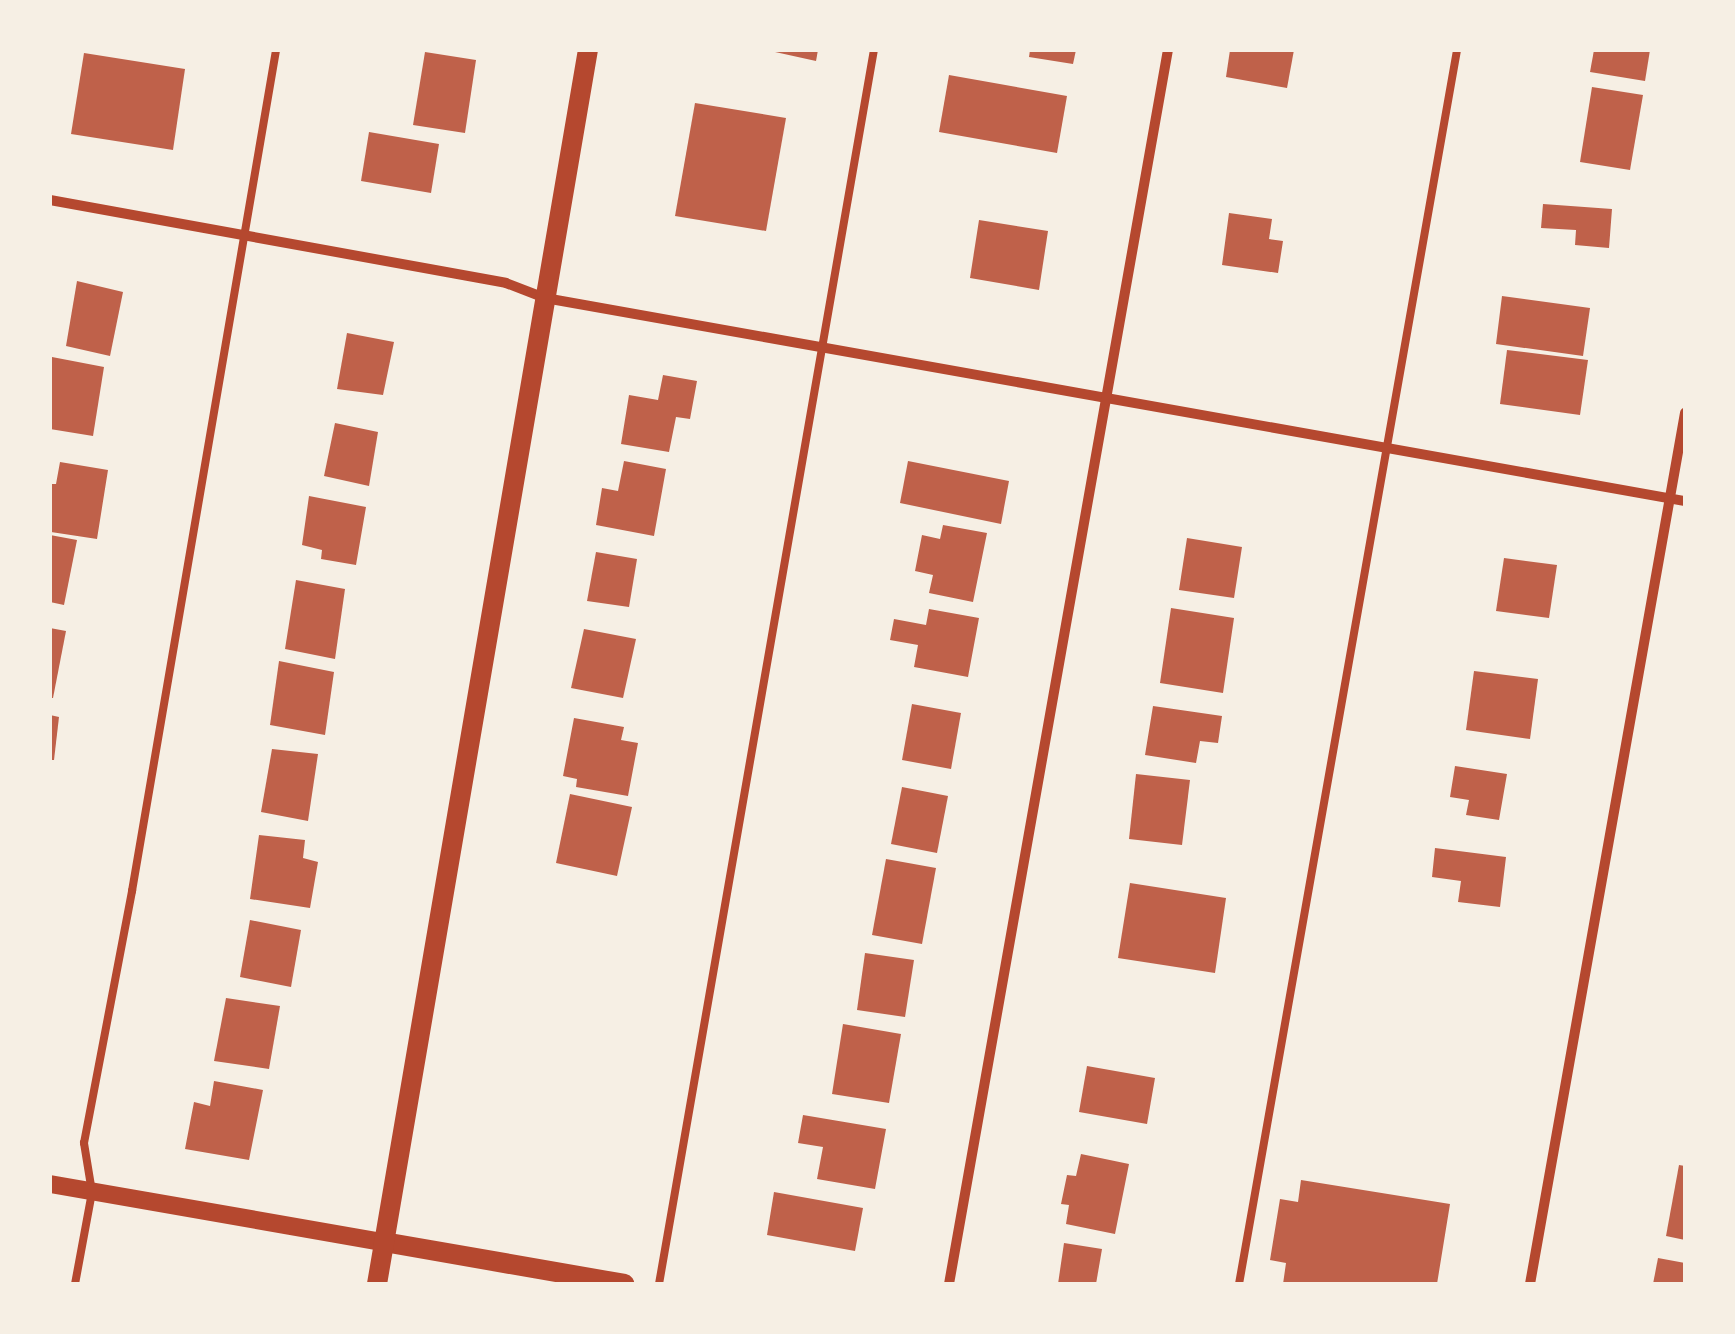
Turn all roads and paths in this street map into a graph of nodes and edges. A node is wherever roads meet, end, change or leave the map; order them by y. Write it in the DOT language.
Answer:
graph roads {
  1 [pos="276,50"];
  2 [pos="588,50"];
  3 [pos="874,50"];
  4 [pos="1168,50"];
  5 [pos="1457,50"];
  6 [pos="50,200"];
  7 [pos="244,234"];
  8 [pos="544,298"];
  9 [pos="822,348"];
  10 [pos="1107,398"];
  11 [pos="1685,413"];
  12 [pos="1386,448"];
  13 [pos="1669,498"];
  14 [pos="1685,502"];
  15 [pos="50,1184"];
  16 [pos="92,1192"];
  17 [pos="384,1242"];
  18 [pos="75,1284"];
  19 [pos="377,1284"];
  20 [pos="624,1284"];
  21 [pos="659,1284"];
  22 [pos="950,1284"];
  23 [pos="1239,1284"];
  24 [pos="1530,1284"];
  1 -- 7 [label="lane"];
  2 -- 8 [label="main road"];
  3 -- 9 [label="lane"];
  4 -- 10 [label="street"];
  5 -- 12 [label="lane"];
  6 -- 7 [label="street"];
  7 -- 8 [label="street"];
  7 -- 16 [label="lane"];
  8 -- 9 [label="street"];
  8 -- 17 [label="main road"];
  9 -- 10 [label="street"];
  9 -- 21 [label="lane"];
  10 -- 12 [label="street"];
  10 -- 22 [label="street"];
  11 -- 13 [label="street"];
  12 -- 13 [label="street"];
  12 -- 23 [label="lane"];
  13 -- 14 [label="street"];
  13 -- 24 [label="street"];
  15 -- 16 [label="street"];
  16 -- 17 [label="street"];
  16 -- 18 [label="lane"];
  17 -- 19 [label="main road"];
  17 -- 20 [label="main road"];
}
